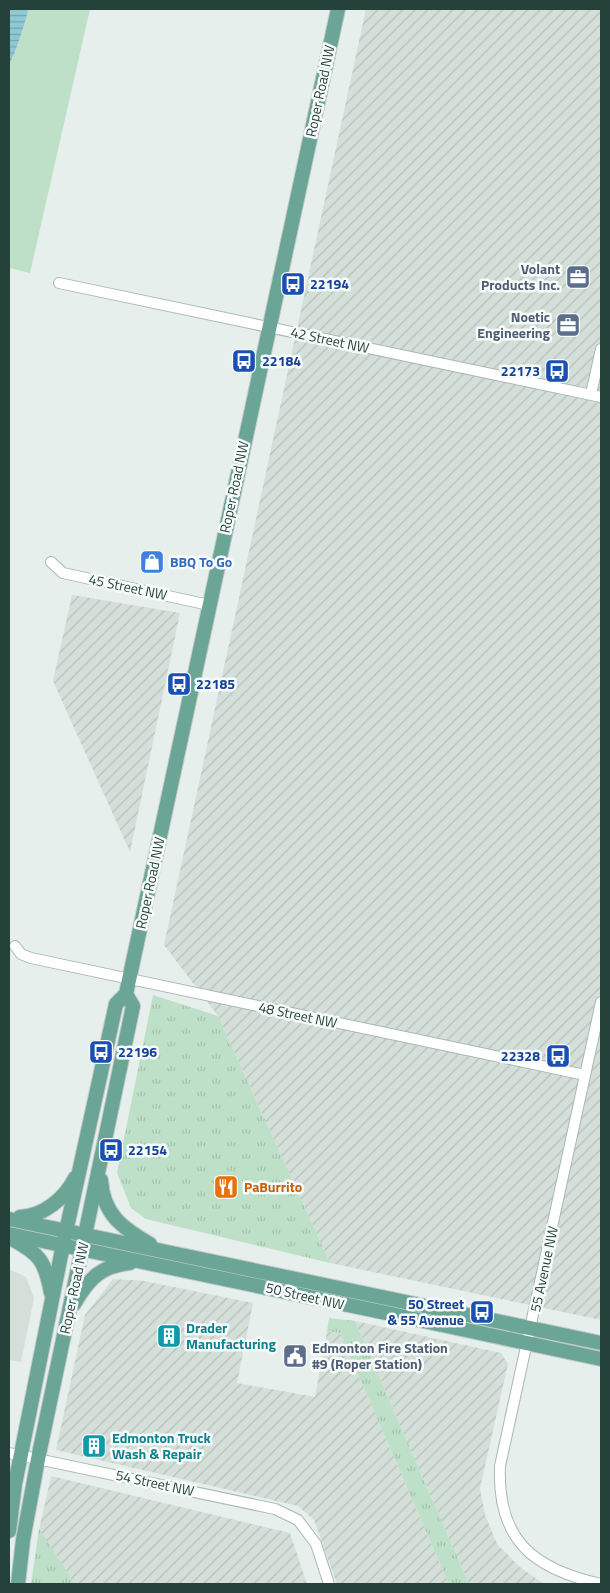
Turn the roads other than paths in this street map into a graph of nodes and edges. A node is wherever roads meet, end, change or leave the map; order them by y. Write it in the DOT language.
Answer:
graph roads {
  1 [pos="338,9"];
  2 [pos="59,283"];
  3 [pos="268,327"];
  4 [pos="601,348"];
  5 [pos="596,396"];
  6 [pos="51,562"];
  7 [pos="208,605"];
  8 [pos="15,946"];
  9 [pos="129,979"];
  10 [pos="126,994"];
  11 [pos="601,1002"];
  12 [pos="585,1075"];
  13 [pos="82,1163"];
  14 [pos="100,1164"];
  15 [pos="9,1218"];
  16 [pos="67,1230"];
  17 [pos="85,1234"];
  18 [pos="9,1236"];
  19 [pos="63,1245"];
  20 [pos="82,1249"];
  21 [pos="162,1251"];
  22 [pos="141,1262"];
  23 [pos="53,1299"];
  24 [pos="69,1313"];
  25 [pos="531,1328"];
  26 [pos="528,1343"];
  27 [pos="601,1343"];
  28 [pos="601,1359"];
  29 [pos="15,1455"];
  30 [pos="38,1459"];
  31 [pos="9,1530"];
  32 [pos="18,1584"];
  33 [pos="329,1584"];
  34 [pos="601,1584"];
  1 -- 3 [label="main road, Roper Road NW"];
  2 -- 3 [label="street, 42 Street NW"];
  3 -- 5 [label="street, 42 Street NW"];
  3 -- 7 [label="main road, Roper Road NW"];
  4 -- 5 [label="street"];
  6 -- 7 [label="street, 45 Street NW"];
  7 -- 9 [label="main road, Roper Road NW"];
  8 -- 9 [label="street, 48 Street NW"];
  9 -- 10 [label="main road, Roper Road NW"];
  9 -- 12 [label="street, 48 Street NW"];
  10 -- 13 [label="main road, Roper Road NW"];
  10 -- 14 [label="main road, Roper Road NW"];
  11 -- 12 [label="street, 55 Avenue NW"];
  12 -- 25 [label="street, 55 Avenue NW"];
  13 -- 15 [label="main road"];
  13 -- 16 [label="main road, Roper Road NW"];
  14 -- 17 [label="main road, Roper Road NW"];
  14 -- 21 [label="main road"];
  15 -- 16 [label="main road, 50 Street NW"];
  16 -- 17 [label="main road, 50 Street NW"];
  16 -- 19 [label="main road, Roper Road NW"];
  17 -- 20 [label="main road, Roper Road NW"];
  17 -- 21 [label="main road, 50 Street NW"];
  18 -- 19 [label="main road, 50 Street NW"];
  18 -- 23 [label="main road"];
  19 -- 20 [label="main road, 50 Street NW"];
  19 -- 23 [label="main road, Roper Road NW"];
  20 -- 22 [label="main road, 50 Street NW"];
  20 -- 24 [label="main road, Roper Road NW"];
  21 -- 25 [label="main road, 50 Street NW"];
  22 -- 24 [label="main road"];
  22 -- 26 [label="main road, 50 Street NW"];
  23 -- 29 [label="main road, Roper Road NW"];
  24 -- 30 [label="main road, Roper Road NW"];
  25 -- 26 [label="street, 55 Avenue NW"];
  25 -- 27 [label="main road, 50 Street NW"];
  26 -- 28 [label="main road, 50 Street NW"];
  26 -- 34 [label="street, 55 Avenue NW"];
  29 -- 30 [label="street, 54 Street NW"];
  29 -- 31 [label="main road, Roper Road NW"];
  30 -- 32 [label="main road, Roper Road NW"];
  30 -- 33 [label="street, 54 Street NW"];
}
